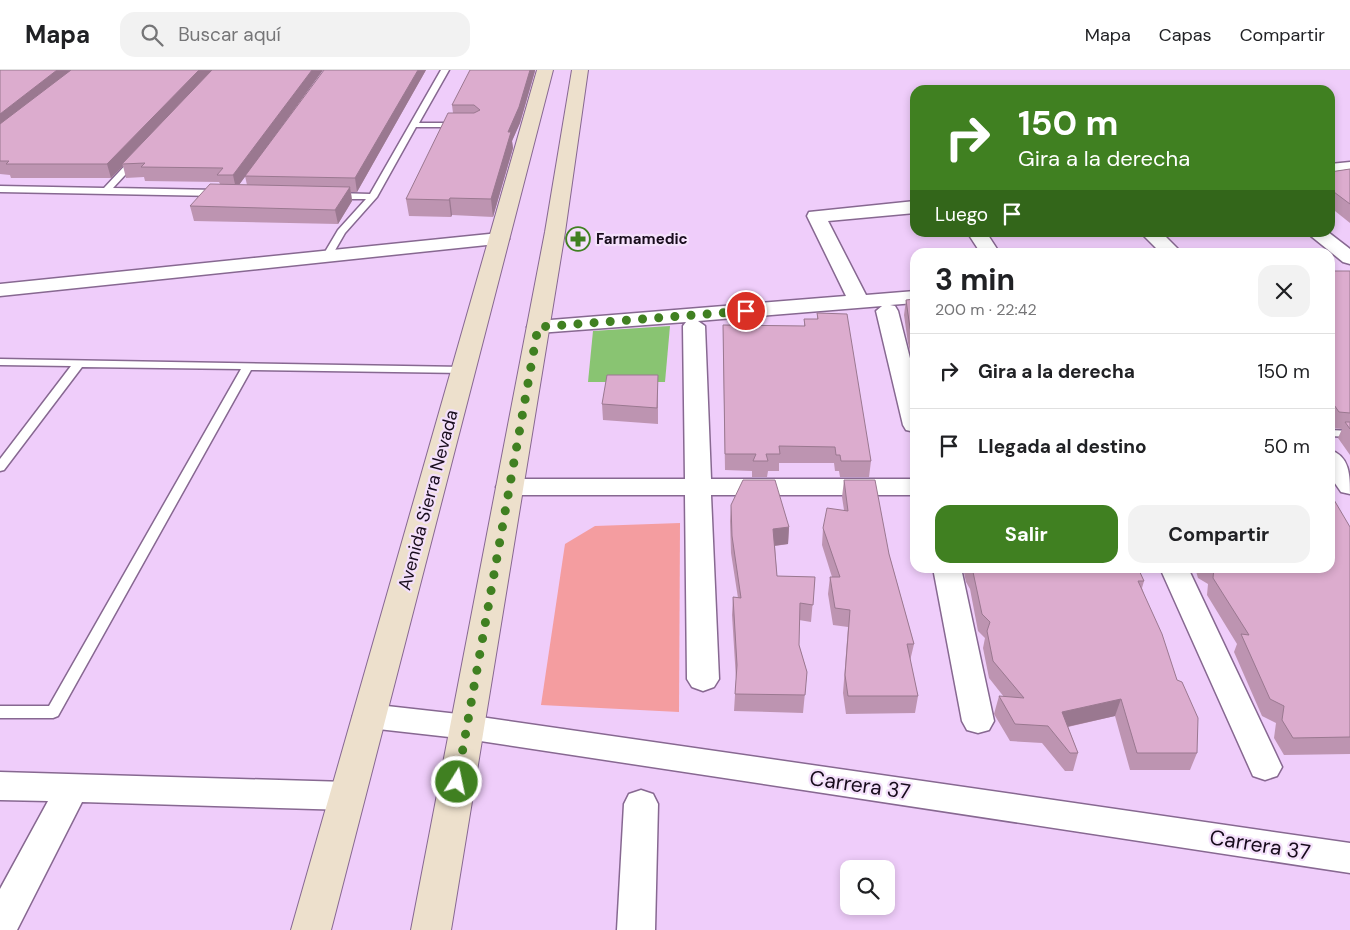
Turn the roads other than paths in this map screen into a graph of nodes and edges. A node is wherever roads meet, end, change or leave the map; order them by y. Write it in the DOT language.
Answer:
graph roads {
  1 [pos="445,70"];
  2 [pos="545,70"];
  3 [pos="580,70"];
  4 [pos="415,124"];
  5 [pos="467,125"];
  6 [pos="139,155"];
  7 [pos="1350,167"];
  8 [pos="1335,168"];
  9 [pos="0,189"];
  10 [pos="106,190"];
  11 [pos="231,193"];
  12 [pos="326,195"];
  13 [pos="373,196"];
  14 [pos="910,207"];
  15 [pos="979,237"];
  16 [pos="1154,237"];
  17 [pos="1321,237"];
  18 [pos="499,239"];
  19 [pos="986,248"];
  20 [pos="1167,248"];
  21 [pos="327,257"];
  22 [pos="1350,259"];
  23 [pos="1335,260"];
  24 [pos="0,290"];
  25 [pos="910,297"];
  26 [pos="859,302"];
  27 [pos="887,311"];
  28 [pos="694,326"];
  29 [pos="538,327"];
  30 [pos="0,362"];
  31 [pos="79,363"];
  32 [pos="248,366"];
  33 [pos="464,370"];
  34 [pos="910,405"];
  35 [pos="1335,433"];
  36 [pos="1350,434"];
  37 [pos="1335,465"];
  38 [pos="0,467"];
  39 [pos="1350,486"];
  40 [pos="509,487"];
  41 [pos="697,487"];
  42 [pos="910,488"];
  43 [pos="948,573"];
  44 [pos="1176,573"];
  45 [pos="703,679"];
  46 [pos="0,712"];
  47 [pos="369,716"];
  48 [pos="978,721"];
  49 [pos="467,727"];
  50 [pos="1266,767"];
  51 [pos="0,786"];
  52 [pos="72,788"];
  53 [pos="347,796"];
  54 [pos="641,804"];
  55 [pos="1350,858"];
  56 [pos="0,926"];
  57 [pos="311,930"];
  58 [pos="431,930"];
  59 [pos="636,930"];
  1 -- 4 [label="lane"];
  2 -- 18 [label="main road, Avenida Sierra Nevada"];
  3 -- 29 [label="main road"];
  4 -- 5 [label="lane"];
  4 -- 13 [label="lane"];
  6 -- 10 [label="lane"];
  7 -- 8 [label="street"];
  9 -- 10 [label="lane"];
  10 -- 11 [label="lane"];
  12 -- 13 [label="lane"];
  13 -- 21 [label="lane"];
  14 -- 26 [label="street"];
  15 -- 19 [label="street"];
  16 -- 20 [label="street"];
  17 -- 22 [label="street"];
  18 -- 21 [label="street"];
  18 -- 33 [label="main road, Avenida Sierra Nevada"];
  21 -- 24 [label="street"];
  22 -- 23 [label="street"];
  25 -- 26 [label="street"];
  26 -- 29 [label="street"];
  27 -- 34 [label="street"];
  28 -- 41 [label="street"];
  29 -- 40 [label="main road"];
  30 -- 31 [label="lane"];
  31 -- 32 [label="lane"];
  31 -- 38 [label="lane"];
  32 -- 33 [label="lane"];
  32 -- 46 [label="lane"];
  33 -- 47 [label="main road, Avenida Sierra Nevada"];
  35 -- 36 [label="lane"];
  37 -- 39 [label="street"];
  40 -- 41 [label="street"];
  40 -- 49 [label="main road"];
  41 -- 42 [label="street"];
  41 -- 45 [label="street"];
  43 -- 48 [label="street"];
  44 -- 50 [label="street"];
  47 -- 49 [label="street, Carrera 37"];
  47 -- 53 [label="main road, Avenida Sierra Nevada"];
  49 -- 55 [label="street, Carrera 37"];
  49 -- 58 [label="main road"];
  51 -- 52 [label="street"];
  52 -- 53 [label="street"];
  52 -- 56 [label="street"];
  53 -- 57 [label="main road, Avenida Sierra Nevada"];
  54 -- 59 [label="street"];
}
